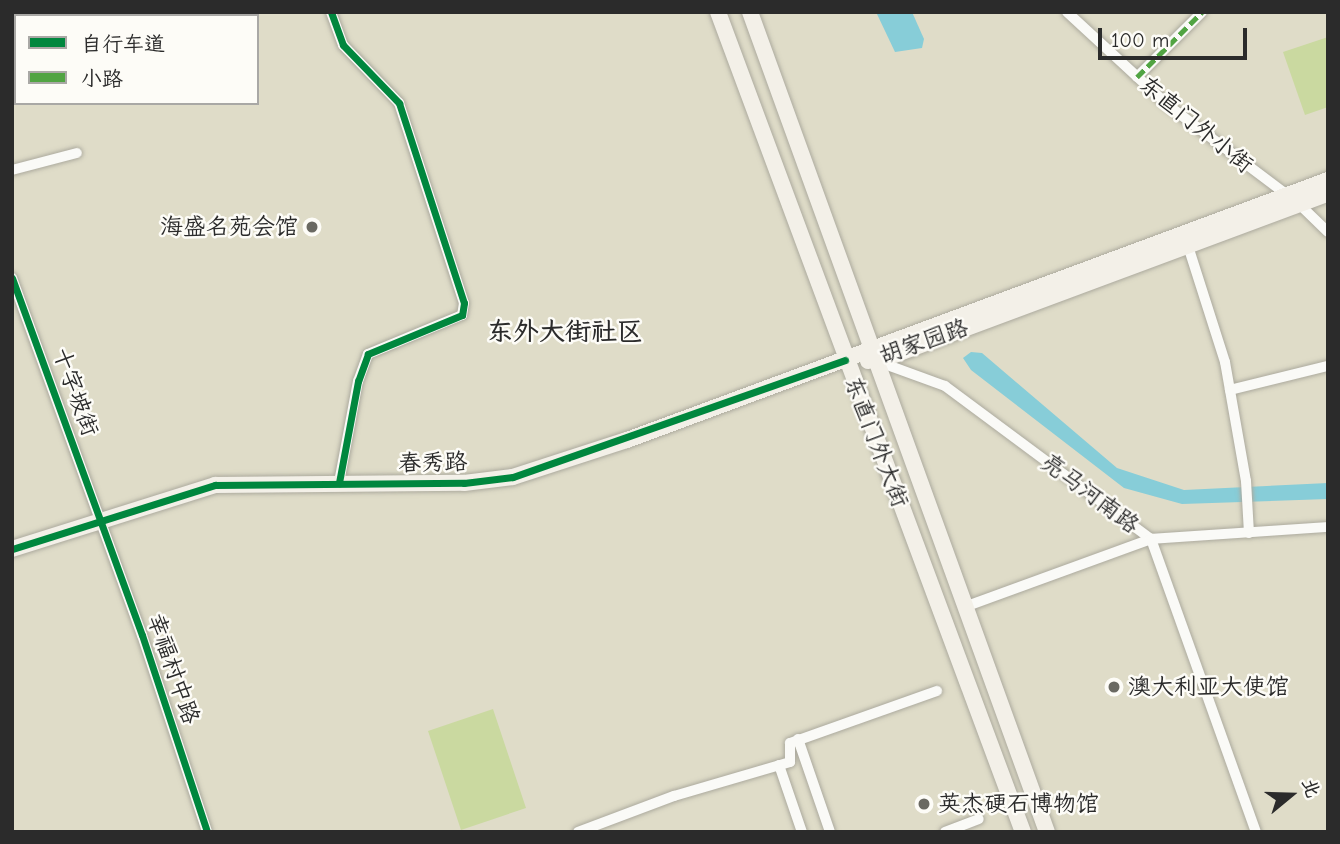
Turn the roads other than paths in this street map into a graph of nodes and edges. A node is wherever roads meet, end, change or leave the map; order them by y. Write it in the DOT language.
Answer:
graph roads {
  1 [pos="331,12"];
  2 [pos="718,12"];
  3 [pos="750,12"];
  4 [pos="1068,12"];
  5 [pos="1202,12"];
  6 [pos="1137,77"];
  7 [pos="77,153"];
  8 [pos="12,170"];
  9 [pos="1328,180"];
  10 [pos="1328,194"];
  11 [pos="1284,196"];
  12 [pos="1299,204"];
  13 [pos="1328,232"];
  14 [pos="1188,246"];
  15 [pos="12,278"];
  16 [pos="874,355"];
  17 [pos="845,360"];
  18 [pos="1328,366"];
  19 [pos="1230,390"];
  20 [pos="339,483"];
  21 [pos="100,519"];
  22 [pos="1328,527"];
  23 [pos="1249,533"];
  24 [pos="1151,539"];
  25 [pos="12,549"];
  26 [pos="967,606"];
  27 [pos="937,691"];
  28 [pos="798,739"];
  29 [pos="779,765"];
  30 [pos="979,820"];
  31 [pos="207,832"];
  32 [pos="578,832"];
  33 [pos="802,832"];
  34 [pos="831,832"];
  35 [pos="945,832"];
  36 [pos="1023,832"];
  37 [pos="1047,832"];
  38 [pos="1256,832"];
  1 -- 20 [label="street"];
  2 -- 17 [label="street, 东直门外大街"];
  3 -- 16 [label="street, 东直门外大街"];
  4 -- 6 [label="street, 东直门外小街"];
  5 -- 6 [label="street"];
  6 -- 11 [label="street, 东直门外小街"];
  7 -- 8 [label="street"];
  9 -- 11 [label="street, 胡家园路"];
  10 -- 12 [label="street, 胡家园路"];
  11 -- 12 [label="street, 东直门外小街"];
  11 -- 16 [label="street, 胡家园路"];
  12 -- 13 [label="street, 东直门外小街"];
  12 -- 14 [label="street, 胡家园路"];
  14 -- 16 [label="street, 胡家园路"];
  14 -- 19 [label="street"];
  15 -- 21 [label="street, 十字坡街"];
  16 -- 17 [label="street, 胡家园路"];
  16 -- 24 [label="street, 亮马河南路"];
  16 -- 26 [label="street, 东直门外大街"];
  17 -- 20 [label="street, 春秀路"];
  17 -- 36 [label="street, 东直门外大街"];
  18 -- 19 [label="street"];
  19 -- 23 [label="street"];
  20 -- 21 [label="street, 春秀路"];
  21 -- 25 [label="street, 春秀路"];
  21 -- 31 [label="street, 幸福村中路"];
  22 -- 23 [label="street, 亮马河南路"];
  23 -- 24 [label="street, 亮马河南路"];
  24 -- 26 [label="street"];
  24 -- 38 [label="street"];
  26 -- 37 [label="street, 东直门外大街"];
  27 -- 28 [label="street"];
  28 -- 29 [label="street"];
  28 -- 34 [label="street"];
  29 -- 32 [label="street"];
  29 -- 33 [label="street"];
  30 -- 35 [label="street"];
}
